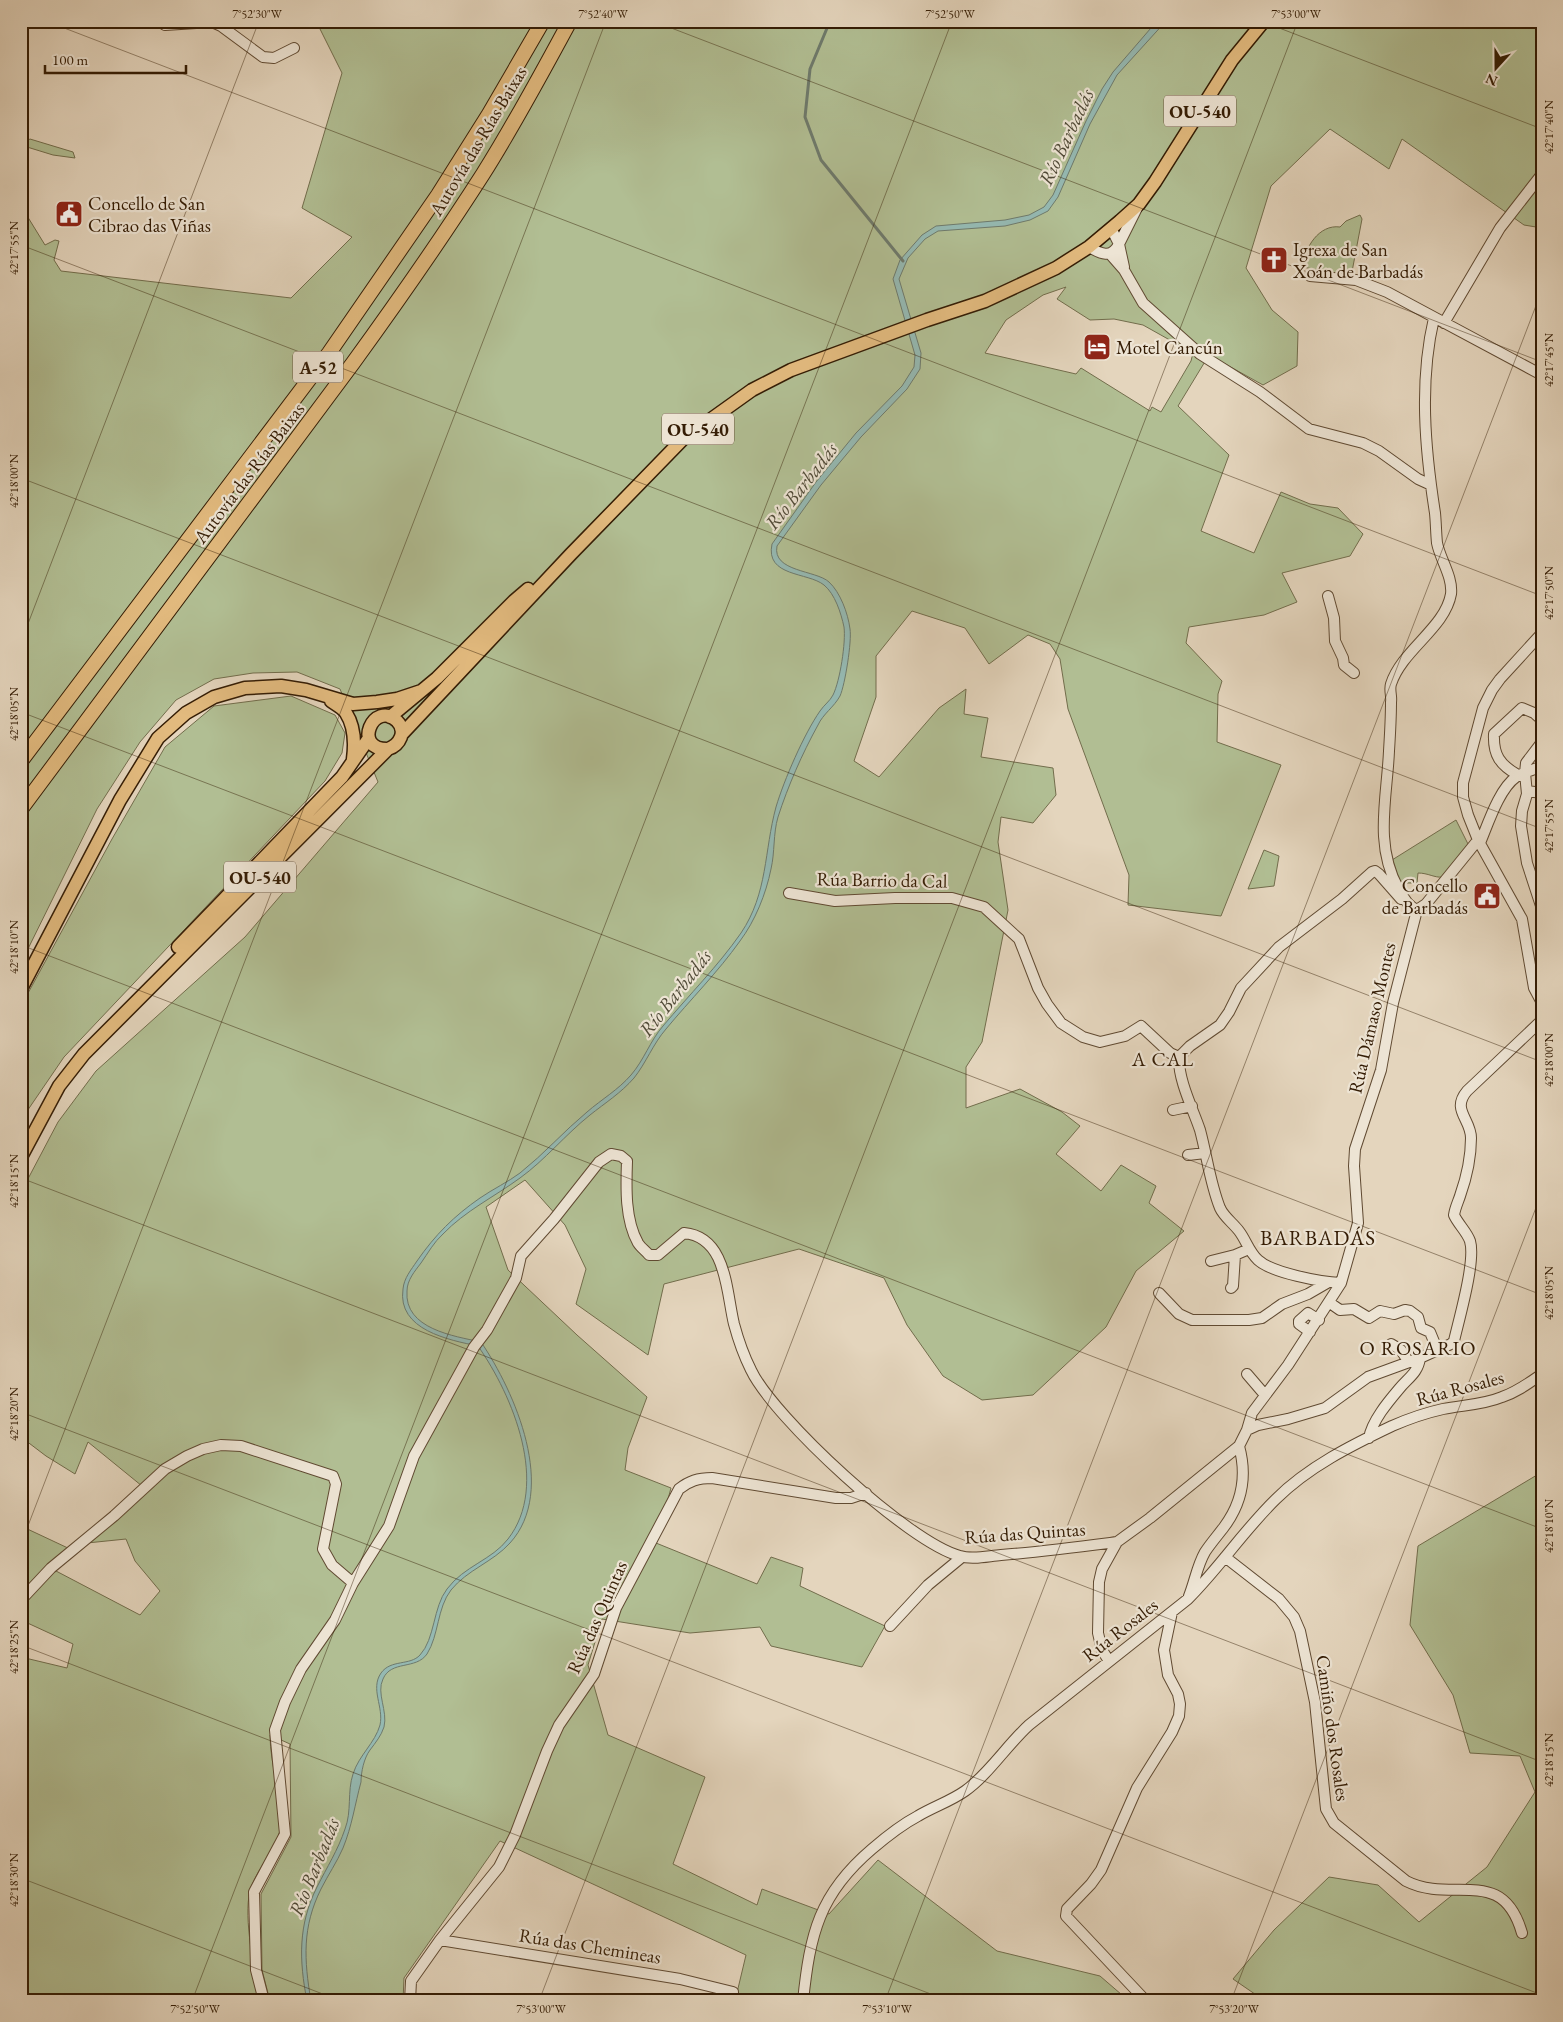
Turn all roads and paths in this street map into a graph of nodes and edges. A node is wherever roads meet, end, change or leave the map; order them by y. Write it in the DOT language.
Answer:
graph roads {
  1 [pos="159,21"];
  2 [pos="543,21"];
  3 [pos="570,21"];
  4 [pos="1264,21"];
  5 [pos="294,48"];
  6 [pos="1542,174"];
  7 [pos="1139,204"];
  8 [pos="1111,228"];
  9 [pos="1119,244"];
  10 [pos="1089,247"];
  11 [pos="1110,254"];
  12 [pos="1124,270"];
  13 [pos="1310,276"];
  14 [pos="1439,320"];
  15 [pos="1542,375"];
  16 [pos="1429,484"];
  17 [pos="570,554"];
  18 [pos="1328,596"];
  19 [pos="1542,633"];
  20 [pos="1354,673"];
  21 [pos="421,691"];
  22 [pos="349,708"];
  23 [pos="387,716"];
  24 [pos="1542,720"];
  25 [pos="402,734"];
  26 [pos="369,735"];
  27 [pos="1542,742"];
  28 [pos="388,749"];
  29 [pos="61,757"];
  30 [pos="21,761"];
  31 [pos="352,764"];
  32 [pos="1542,766"];
  33 [pos="1521,774"];
  34 [pos="1527,791"];
  35 [pos="1542,793"];
  36 [pos="21,809"];
  37 [pos="21,819"];
  38 [pos="1479,841"];
  39 [pos="789,893"];
  40 [pos="1413,908"];
  41 [pos="1542,909"];
  42 [pos="21,989"];
  43 [pos="1542,1003"];
  44 [pos="133,1004"];
  45 [pos="1542,1020"];
  46 [pos="1179,1057"];
  47 [pos="1192,1106"];
  48 [pos="1173,1110"];
  49 [pos="1205,1153"];
  50 [pos="1188,1155"];
  51 [pos="21,1157"];
  52 [pos="1250,1249"];
  53 [pos="1235,1255"];
  54 [pos="1212,1261"];
  55 [pos="1327,1282"];
  56 [pos="1341,1283"];
  57 [pos="1231,1288"];
  58 [pos="1159,1293"];
  59 [pos="1330,1303"];
  60 [pos="1319,1320"];
  61 [pos="1310,1332"];
  62 [pos="1391,1344"];
  63 [pos="1437,1350"];
  64 [pos="1420,1358"];
  65 [pos="1408,1361"];
  66 [pos="1247,1374"];
  67 [pos="1542,1374"];
  68 [pos="1265,1394"];
  69 [pos="1247,1430"];
  70 [pos="1369,1438"];
  71 [pos="1239,1446"];
  72 [pos="866,1493"];
  73 [pos="1117,1542"];
  74 [pos="1225,1556"];
  75 [pos="962,1557"];
  76 [pos="353,1583"];
  77 [pos="1188,1599"];
  78 [pos="21,1600"];
  79 [pos="1172,1612"];
  80 [pos="890,1626"];
  81 [pos="1108,1661"];
  82 [pos="1522,1933"];
  83 [pos="440,1940"];
  84 [pos="732,1996"];
  85 [pos="264,2001"];
  86 [pos="410,2001"];
  87 [pos="803,2001"];
  88 [pos="1146,2001"];
  1 -- 5 [label="street"];
  2 -- 30 [label="highway, Autovía das Rías Baixas / A-52"];
  3 -- 29 [label="highway, Autovía das Rías Baixas / A-52"];
  4 -- 7 [label="main road, OU-540"];
  6 -- 14 [label="street"];
  7 -- 8 [label="main road, OU-540"];
  7 -- 9 [label="street"];
  8 -- 9 [label="street"];
  8 -- 10 [label="main road, OU-540"];
  9 -- 11 [label="street"];
  9 -- 12 [label="street"];
  10 -- 11 [label="street"];
  10 -- 17 [label="main road, OU-540"];
  11 -- 12 [label="street"];
  12 -- 16 [label="street"];
  13 -- 14 [label="street"];
  14 -- 15 [label="street"];
  14 -- 16 [label="street"];
  16 -- 40 [label="street"];
  17 -- 21 [label="main road"];
  17 -- 25 [label="main road, OU-540"];
  18 -- 20 [label="street"];
  19 -- 38 [label="street"];
  21 -- 22 [label="main road"];
  21 -- 23 [label="main road"];
  22 -- 23 [label="main road"];
  22 -- 26 [label="main road"];
  22 -- 31 [label="main road"];
  22 -- 42 [label="main road"];
  23 -- 25 [label="main road"];
  23 -- 26 [label="main road"];
  24 -- 33 [label="street"];
  25 -- 28 [label="main road"];
  26 -- 28 [label="main road"];
  26 -- 31 [label="main road"];
  27 -- 33 [label="street"];
  28 -- 44 [label="main road, OU-540"];
  29 -- 36 [label="highway, Autovía das Rías Baixas / A-52"];
  29 -- 37 [label="highway"];
  31 -- 44 [label="main road"];
  32 -- 33 [label="street"];
  33 -- 34 [label="street"];
  33 -- 38 [label="street"];
  34 -- 35 [label="street"];
  34 -- 41 [label="street"];
  38 -- 40 [label="street"];
  38 -- 43 [label="street"];
  39 -- 46 [label="street, Rúa Barrio da Cal"];
  40 -- 46 [label="street"];
  40 -- 56 [label="street, Rúa Dámaso Montes"];
  44 -- 51 [label="main road, OU-540"];
  45 -- 63 [label="street"];
  46 -- 47 [label="street"];
  47 -- 48 [label="street"];
  47 -- 49 [label="street"];
  49 -- 50 [label="street"];
  49 -- 52 [label="street"];
  52 -- 53 [label="street"];
  52 -- 55 [label="street"];
  53 -- 54 [label="street"];
  53 -- 57 [label="street"];
  55 -- 56 [label="street"];
  55 -- 58 [label="street"];
  56 -- 59 [label="street, Rúa Dámaso Montes"];
  59 -- 60 [label="street, Rúa Dámaso Montes"];
  59 -- 63 [label="street"];
  60 -- 61 [label="street, Rúa Dámaso Montes"];
  60 -- 61 [label="street"];
  61 -- 68 [label="street, Rúa Dámaso Montes"];
  62 -- 65 [label="street"];
  63 -- 64 [label="street"];
  64 -- 65 [label="street"];
  64 -- 70 [label="street"];
  65 -- 69 [label="street"];
  66 -- 68 [label="street"];
  67 -- 70 [label="street, Rúa Rosales"];
  68 -- 69 [label="street, Rúa Dámaso Montes"];
  69 -- 71 [label="street, Rúa Dámaso Montes"];
  70 -- 74 [label="street, Rúa Rosales"];
  71 -- 73 [label="street"];
  71 -- 77 [label="street"];
  72 -- 75 [label="street, Rúa das Quintas"];
  72 -- 76 [label="street, Rúa das Quintas"];
  72 -- 83 [label="street, Rúa das Quintas"];
  73 -- 75 [label="street, Rúa das Quintas"];
  73 -- 81 [label="street"];
  74 -- 77 [label="street, Rúa Rosales"];
  74 -- 82 [label="street, Camiño dos Rosales"];
  75 -- 80 [label="street"];
  76 -- 78 [label="street"];
  76 -- 85 [label="street"];
  77 -- 79 [label="street, Rúa Rosales"];
  79 -- 81 [label="street, Rúa Rosales"];
  79 -- 88 [label="street"];
  81 -- 87 [label="street, Rúa Rosales"];
  83 -- 84 [label="street, Rúa das Chemineas"];
  83 -- 86 [label="street, Rúa das Quintas"];
}
